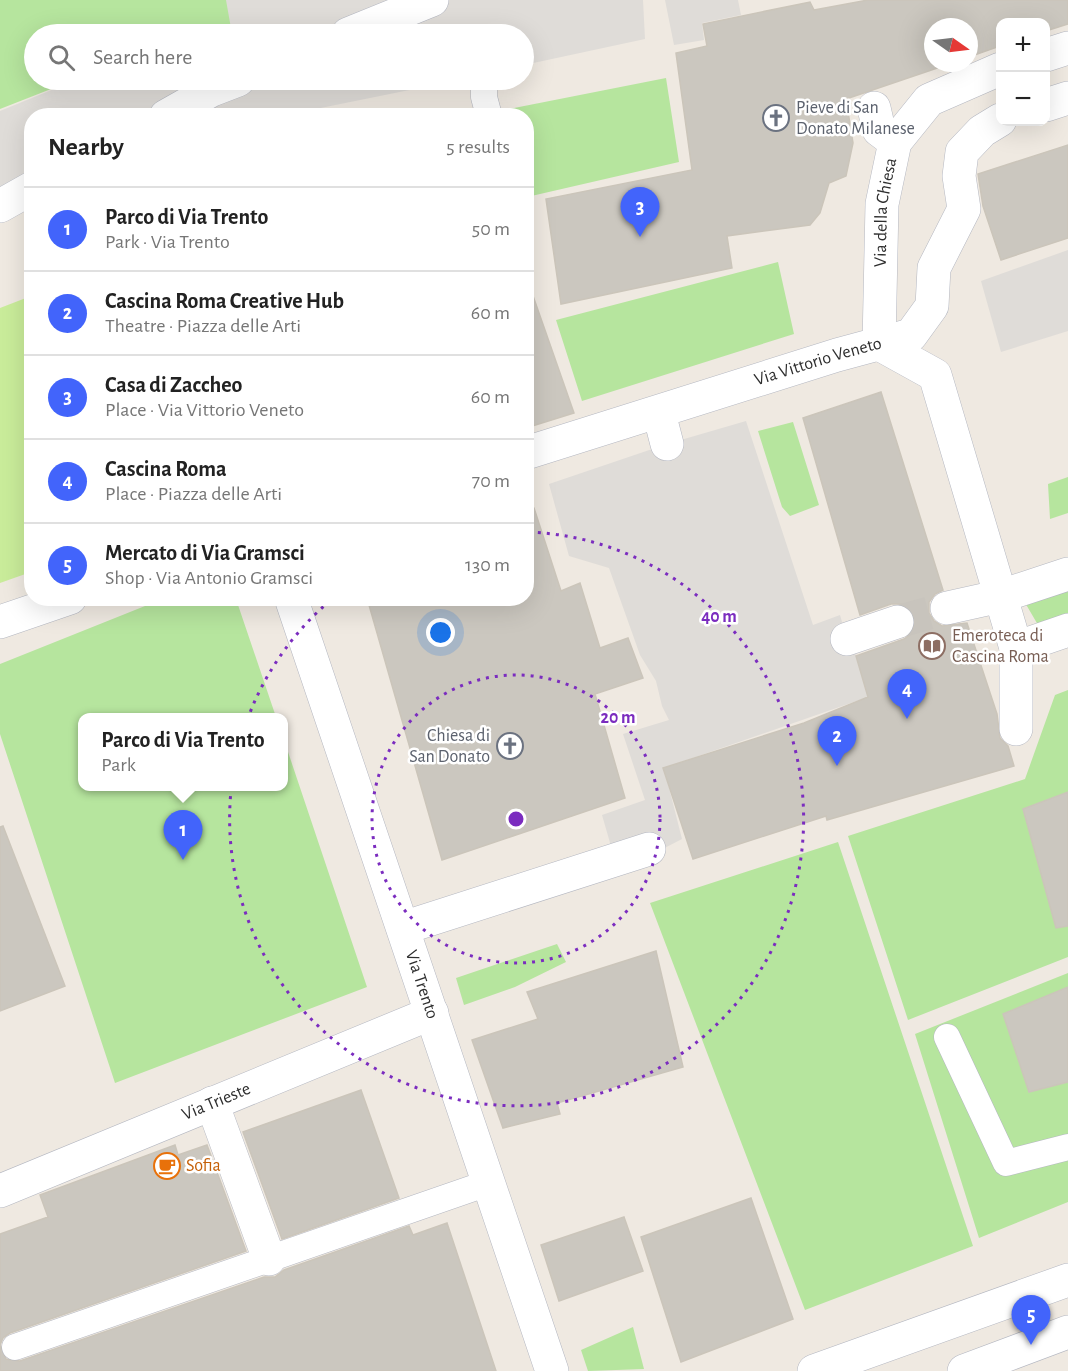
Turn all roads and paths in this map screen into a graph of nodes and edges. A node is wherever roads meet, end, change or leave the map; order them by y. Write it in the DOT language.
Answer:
graph roads {
  1 [pos="432,0"];
  2 [pos="373,24"];
  3 [pos="1068,48"];
  4 [pos="1050,54"];
  5 [pos="996,71"];
  6 [pos="218,90"];
  7 [pos="483,90"];
  8 [pos="1068,98"];
  9 [pos="1050,104"];
  10 [pos="182,108"];
  11 [pos="486,108"];
  12 [pos="874,108"];
  13 [pos="996,122"];
  14 [pos="895,142"];
  15 [pos="24,193"];
  16 [pos="0,206"];
  17 [pos="879,344"];
  18 [pos="534,452"];
  19 [pos="1068,574"];
  20 [pos="1001,596"];
  21 [pos="47,606"];
  22 [pos="294,606"];
  23 [pos="947,608"];
  24 [pos="0,622"];
  25 [pos="897,622"];
  26 [pos="1068,630"];
  27 [pos="847,639"];
  28 [pos="1016,648"];
  29 [pos="1016,729"];
  30 [pos="649,849"];
  31 [pos="403,928"];
  32 [pos="432,1013"];
  33 [pos="947,1037"];
  34 [pos="212,1103"];
  35 [pos="1068,1147"];
  36 [pos="489,1183"];
  37 [pos="0,1191"];
  38 [pos="269,1259"];
  39 [pos="1068,1280"];
  40 [pos="1068,1332"];
  41 [pos="15,1347"];
  42 [pos="552,1371"];
  43 [pos="814,1371"];
  44 [pos="964,1371"];
  1 -- 2 [label="street"];
  3 -- 4 [label="street"];
  5 -- 14 [label="street, Via della Chiesa"];
  6 -- 10 [label="street"];
  7 -- 11 [label="lane"];
  8 -- 9 [label="street"];
  12 -- 14 [label="street"];
  13 -- 17 [label="street"];
  14 -- 17 [label="street, Via della Chiesa"];
  15 -- 16 [label="street"];
  17 -- 18 [label="street, Via Vittorio Veneto"];
  17 -- 20 [label="street, Via Vittorio Veneto"];
  19 -- 20 [label="street"];
  20 -- 23 [label="street"];
  20 -- 28 [label="street, Via Vittorio Veneto"];
  21 -- 24 [label="street"];
  22 -- 31 [label="street, Via Trento"];
  25 -- 27 [label="street"];
  26 -- 28 [label="street"];
  28 -- 29 [label="street, Via Vittorio Veneto"];
  30 -- 31 [label="street"];
  31 -- 32 [label="street, Via Trento"];
  32 -- 34 [label="street, Via Trieste"];
  32 -- 36 [label="street, Via Trento"];
  33 -- 35 [label="lane"];
  34 -- 37 [label="street, Via Trieste"];
  34 -- 38 [label="street"];
  36 -- 38 [label="lane"];
  36 -- 42 [label="street, Via Trento"];
  38 -- 41 [label="lane"];
  39 -- 43 [label="street"];
  40 -- 44 [label="street"];
}
